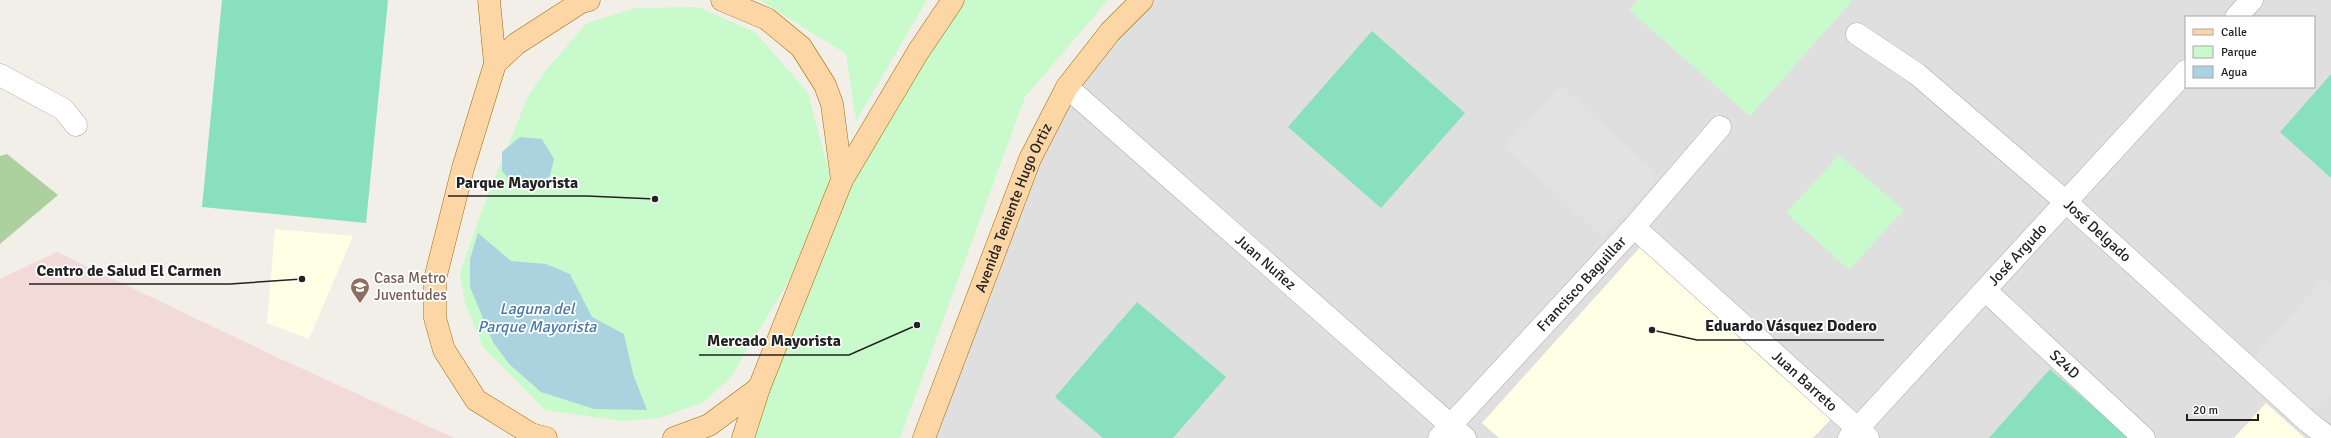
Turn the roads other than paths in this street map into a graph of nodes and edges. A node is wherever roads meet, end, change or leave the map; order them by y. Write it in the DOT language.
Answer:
graph roads {
  1 [pos="489,0"];
  2 [pos="589,0"];
  3 [pos="722,0"];
  4 [pos="953,0"];
  5 [pos="1142,0"];
  6 [pos="2252,0"];
  7 [pos="2237,16"];
  8 [pos="1857,34"];
  9 [pos="495,64"];
  10 [pos="2185,72"];
  11 [pos="0,75"];
  12 [pos="1067,86"];
  13 [pos="76,124"];
  14 [pos="1720,127"];
  15 [pos="842,180"];
  16 [pos="2066,202"];
  17 [pos="1634,227"];
  18 [pos="1985,290"];
  19 [pos="759,388"];
  20 [pos="1451,433"];
  21 [pos="1859,435"];
  22 [pos="538,437"];
  23 [pos="674,438"];
  24 [pos="743,438"];
  25 [pos="924,438"];
  26 [pos="2144,438"];
  27 [pos="2329,438"];
  1 -- 9 [label="main road"];
  2 -- 9 [label="main road"];
  3 -- 15 [label="main road"];
  4 -- 15 [label="main road"];
  5 -- 12 [label="main road, Avenida Teniente Hugo Ortiz"];
  6 -- 7 [label="street"];
  8 -- 16 [label="street, José Delgado"];
  9 -- 22 [label="main road"];
  10 -- 16 [label="street, José Argudo"];
  11 -- 13 [label="street"];
  12 -- 20 [label="street, Juan Nuñez"];
  12 -- 25 [label="main road, Avenida Teniente Hugo Ortiz"];
  14 -- 17 [label="street, Francisco Baguillar"];
  15 -- 19 [label="main road"];
  16 -- 18 [label="street, José Argudo"];
  16 -- 27 [label="street, José Delgado"];
  17 -- 20 [label="street, Francisco Baguillar"];
  17 -- 21 [label="street, Juan Barreto"];
  18 -- 21 [label="street, José Argudo"];
  18 -- 26 [label="street, S24D"];
  19 -- 23 [label="main road"];
  19 -- 24 [label="main road"];
}
